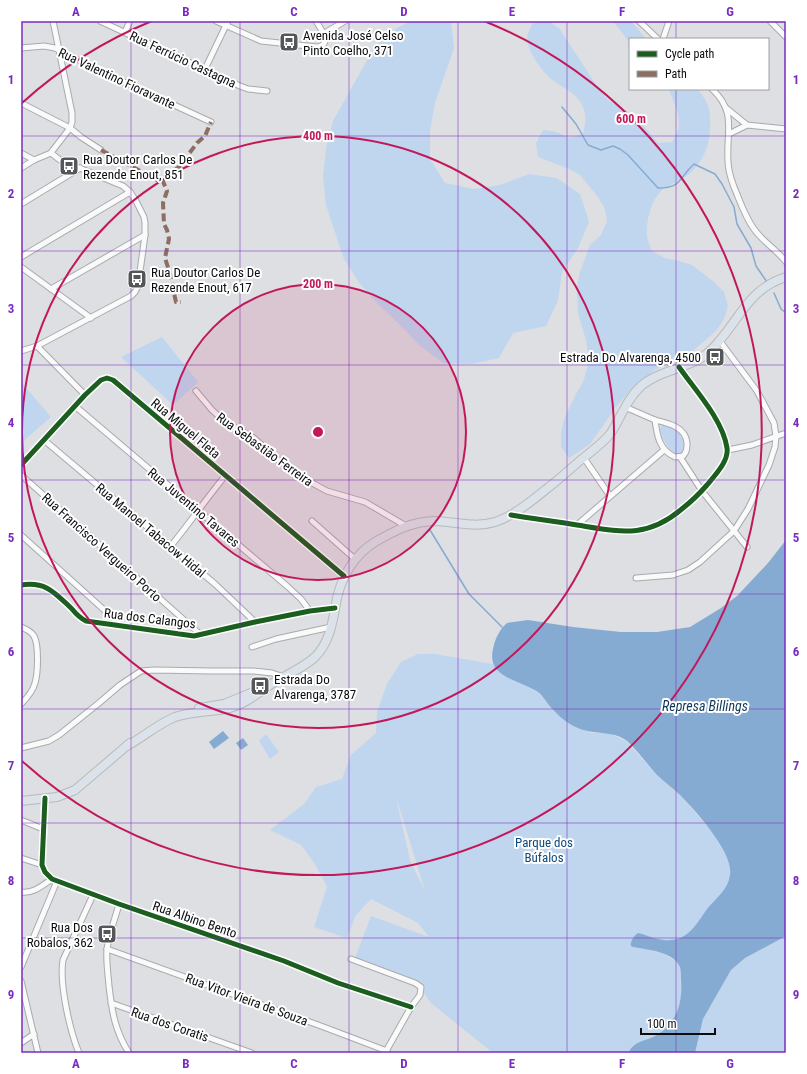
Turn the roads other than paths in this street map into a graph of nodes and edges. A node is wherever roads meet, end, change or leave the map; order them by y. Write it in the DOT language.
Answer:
graph roads {
  1 [pos="53,21"];
  2 [pos="100,21"];
  3 [pos="130,21"];
  4 [pos="216,21"];
  5 [pos="316,21"];
  6 [pos="345,21"];
  7 [pos="639,21"];
  8 [pos="669,21"];
  9 [pos="770,21"];
  10 [pos="227,24"];
  11 [pos="125,32"];
  12 [pos="323,34"];
  13 [pos="786,37"];
  14 [pos="657,38"];
  15 [pos="663,38"];
  16 [pos="21,48"];
  17 [pos="60,50"];
  18 [pos="205,69"];
  19 [pos="713,90"];
  20 [pos="267,91"];
  21 [pos="21,103"];
  22 [pos="726,108"];
  23 [pos="211,122"];
  24 [pos="747,125"];
  25 [pos="70,128"];
  26 [pos="786,129"];
  27 [pos="729,134"];
  28 [pos="101,150"];
  29 [pos="21,153"];
  30 [pos="51,153"];
  31 [pos="34,160"];
  32 [pos="21,168"];
  33 [pos="80,168"];
  34 [pos="130,192"];
  35 [pos="21,204"];
  36 [pos="145,235"];
  37 [pos="21,257"];
  38 [pos="786,262"];
  39 [pos="21,267"];
  40 [pos="786,277"];
  41 [pos="51,289"];
  42 [pos="91,318"];
  43 [pos="720,340"];
  44 [pos="37,346"];
  45 [pos="21,351"];
  46 [pos="679,367"];
  47 [pos="196,391"];
  48 [pos="85,395"];
  49 [pos="75,406"];
  50 [pos="625,407"];
  51 [pos="655,420"];
  52 [pos="786,433"];
  53 [pos="776,436"];
  54 [pos="44,440"];
  55 [pos="664,450"];
  56 [pos="728,450"];
  57 [pos="680,457"];
  58 [pos="584,458"];
  59 [pos="21,465"];
  60 [pos="21,475"];
  61 [pos="225,476"];
  62 [pos="702,491"];
  63 [pos="610,496"];
  64 [pos="198,511"];
  65 [pos="511,516"];
  66 [pos="312,521"];
  67 [pos="577,525"];
  68 [pos="406,526"];
  69 [pos="734,531"];
  70 [pos="21,535"];
  71 [pos="170,547"];
  72 [pos="747,547"];
  73 [pos="356,560"];
  74 [pos="344,576"];
  75 [pos="636,578"];
  76 [pos="21,585"];
  77 [pos="335,608"];
  78 [pos="310,611"];
  79 [pos="256,622"];
  80 [pos="21,627"];
  81 [pos="123,627"];
  82 [pos="331,627"];
  83 [pos="201,635"];
  84 [pos="252,647"];
  85 [pos="284,677"];
  86 [pos="21,704"];
  87 [pos="21,748"];
  88 [pos="45,798"];
  89 [pos="21,801"];
  90 [pos="21,820"];
  91 [pos="43,829"];
  92 [pos="21,858"];
  93 [pos="42,865"];
  94 [pos="55,880"];
  95 [pos="21,892"];
  96 [pos="93,895"];
  97 [pos="119,904"];
  98 [pos="107,949"];
  99 [pos="351,959"];
  100 [pos="21,967"];
  101 [pos="21,981"];
  102 [pos="22,988"];
  103 [pos="111,1004"];
  104 [pos="411,1007"];
  105 [pos="34,1034"];
  106 [pos="21,1043"];
  107 [pos="386,1052"];
  108 [pos="38,1053"];
  109 [pos="79,1053"];
  110 [pos="129,1053"];
  111 [pos="252,1053"];
  1 -- 17 [label="street"];
  2 -- 11 [label="street, Rua Ferrúcio Castagna"];
  3 -- 11 [label="street"];
  4 -- 10 [label="street"];
  5 -- 12 [label="street"];
  6 -- 12 [label="street"];
  7 -- 14 [label="street"];
  8 -- 15 [label="street"];
  9 -- 13 [label="street"];
  10 -- 12 [label="street"];
  10 -- 18 [label="street"];
  11 -- 18 [label="street, Rua Ferrúcio Castagna"];
  16 -- 17 [label="street, Rua Valentino Fioravante"];
  17 -- 23 [label="street, Rua Valentino Fioravante"];
  17 -- 25 [label="street"];
  18 -- 20 [label="street, Rua Ferrúcio Castagna"];
  19 -- 22 [label="street"];
  21 -- 25 [label="street"];
  22 -- 24 [label="street"];
  22 -- 27 [label="street"];
  24 -- 26 [label="street"];
  24 -- 27 [label="street"];
  25 -- 28 [label="street"];
  25 -- 30 [label="street"];
  27 -- 38 [label="street"];
  29 -- 31 [label="street"];
  30 -- 31 [label="street"];
  30 -- 33 [label="street"];
  31 -- 32 [label="street"];
  33 -- 34 [label="street"];
  33 -- 35 [label="street"];
  34 -- 36 [label="street"];
  34 -- 37 [label="street"];
  36 -- 41 [label="street"];
  36 -- 42 [label="street"];
  39 -- 41 [label="street"];
  40 -- 43 [label="main road"];
  41 -- 42 [label="street"];
  42 -- 44 [label="street"];
  43 -- 46 [label="main road"];
  43 -- 53 [label="street"];
  44 -- 45 [label="street"];
  44 -- 48 [label="street"];
  46 -- 50 [label="main road"];
  46 -- 56 [label="street"];
  47 -- 68 [label="street, Rua Sebastião Ferreira"];
  48 -- 49 [label="street, Rua Miguel Fleta"];
  48 -- 61 [label="street, Rua Miguel Fleta"];
  49 -- 54 [label="street, Rua Miguel Fleta"];
  49 -- 64 [label="street, Rua Juventino Tavares"];
  50 -- 51 [label="street"];
  50 -- 58 [label="main road"];
  51 -- 55 [label="street"];
  51 -- 57 [label="street"];
  52 -- 53 [label="street"];
  53 -- 56 [label="street"];
  53 -- 69 [label="street"];
  54 -- 59 [label="street, Rua Miguel Fleta"];
  54 -- 71 [label="street, Rua Manoel Tabacow Hidal"];
  55 -- 57 [label="street"];
  55 -- 63 [label="street"];
  56 -- 62 [label="street"];
  57 -- 62 [label="street"];
  58 -- 63 [label="street"];
  58 -- 65 [label="main road"];
  60 -- 83 [label="street, Rua Francisco Vergueiro Porto"];
  61 -- 64 [label="street"];
  61 -- 74 [label="street, Rua Miguel Fleta"];
  62 -- 67 [label="street"];
  62 -- 69 [label="street"];
  63 -- 67 [label="street"];
  64 -- 71 [label="street"];
  64 -- 78 [label="street, Rua Juventino Tavares"];
  65 -- 67 [label="street"];
  65 -- 68 [label="main road"];
  66 -- 73 [label="street"];
  68 -- 73 [label="main road"];
  69 -- 72 [label="street"];
  69 -- 75 [label="street"];
  70 -- 81 [label="street"];
  71 -- 79 [label="street, Rua Manoel Tabacow Hidal"];
  73 -- 74 [label="main road"];
  74 -- 77 [label="main road"];
  76 -- 81 [label="street, Rua dos Calangos"];
  77 -- 78 [label="street, Rua dos Calangos"];
  77 -- 82 [label="main road"];
  78 -- 79 [label="street, Rua dos Calangos"];
  79 -- 83 [label="street, Rua dos Calangos"];
  80 -- 86 [label="street"];
  81 -- 83 [label="street, Rua dos Calangos"];
  82 -- 84 [label="street"];
  82 -- 85 [label="main road"];
  85 -- 87 [label="street"];
  85 -- 88 [label="main road"];
  88 -- 89 [label="main road"];
  88 -- 91 [label="street"];
  90 -- 91 [label="street"];
  91 -- 93 [label="street"];
  92 -- 93 [label="street"];
  93 -- 94 [label="street"];
  94 -- 95 [label="street"];
  94 -- 96 [label="street, Rua Albino Bento"];
  94 -- 100 [label="street"];
  96 -- 97 [label="street, Rua Albino Bento"];
  96 -- 109 [label="street"];
  97 -- 98 [label="street"];
  97 -- 104 [label="street, Rua Albino Bento"];
  98 -- 103 [label="street"];
  98 -- 107 [label="street, Rua Vitor Vieira de Souza"];
  99 -- 104 [label="street"];
  101 -- 102 [label="street"];
  102 -- 105 [label="street"];
  103 -- 110 [label="street"];
  103 -- 111 [label="street, Rua dos Coratis"];
  104 -- 107 [label="street"];
  105 -- 106 [label="street"];
  105 -- 108 [label="street"];
}
